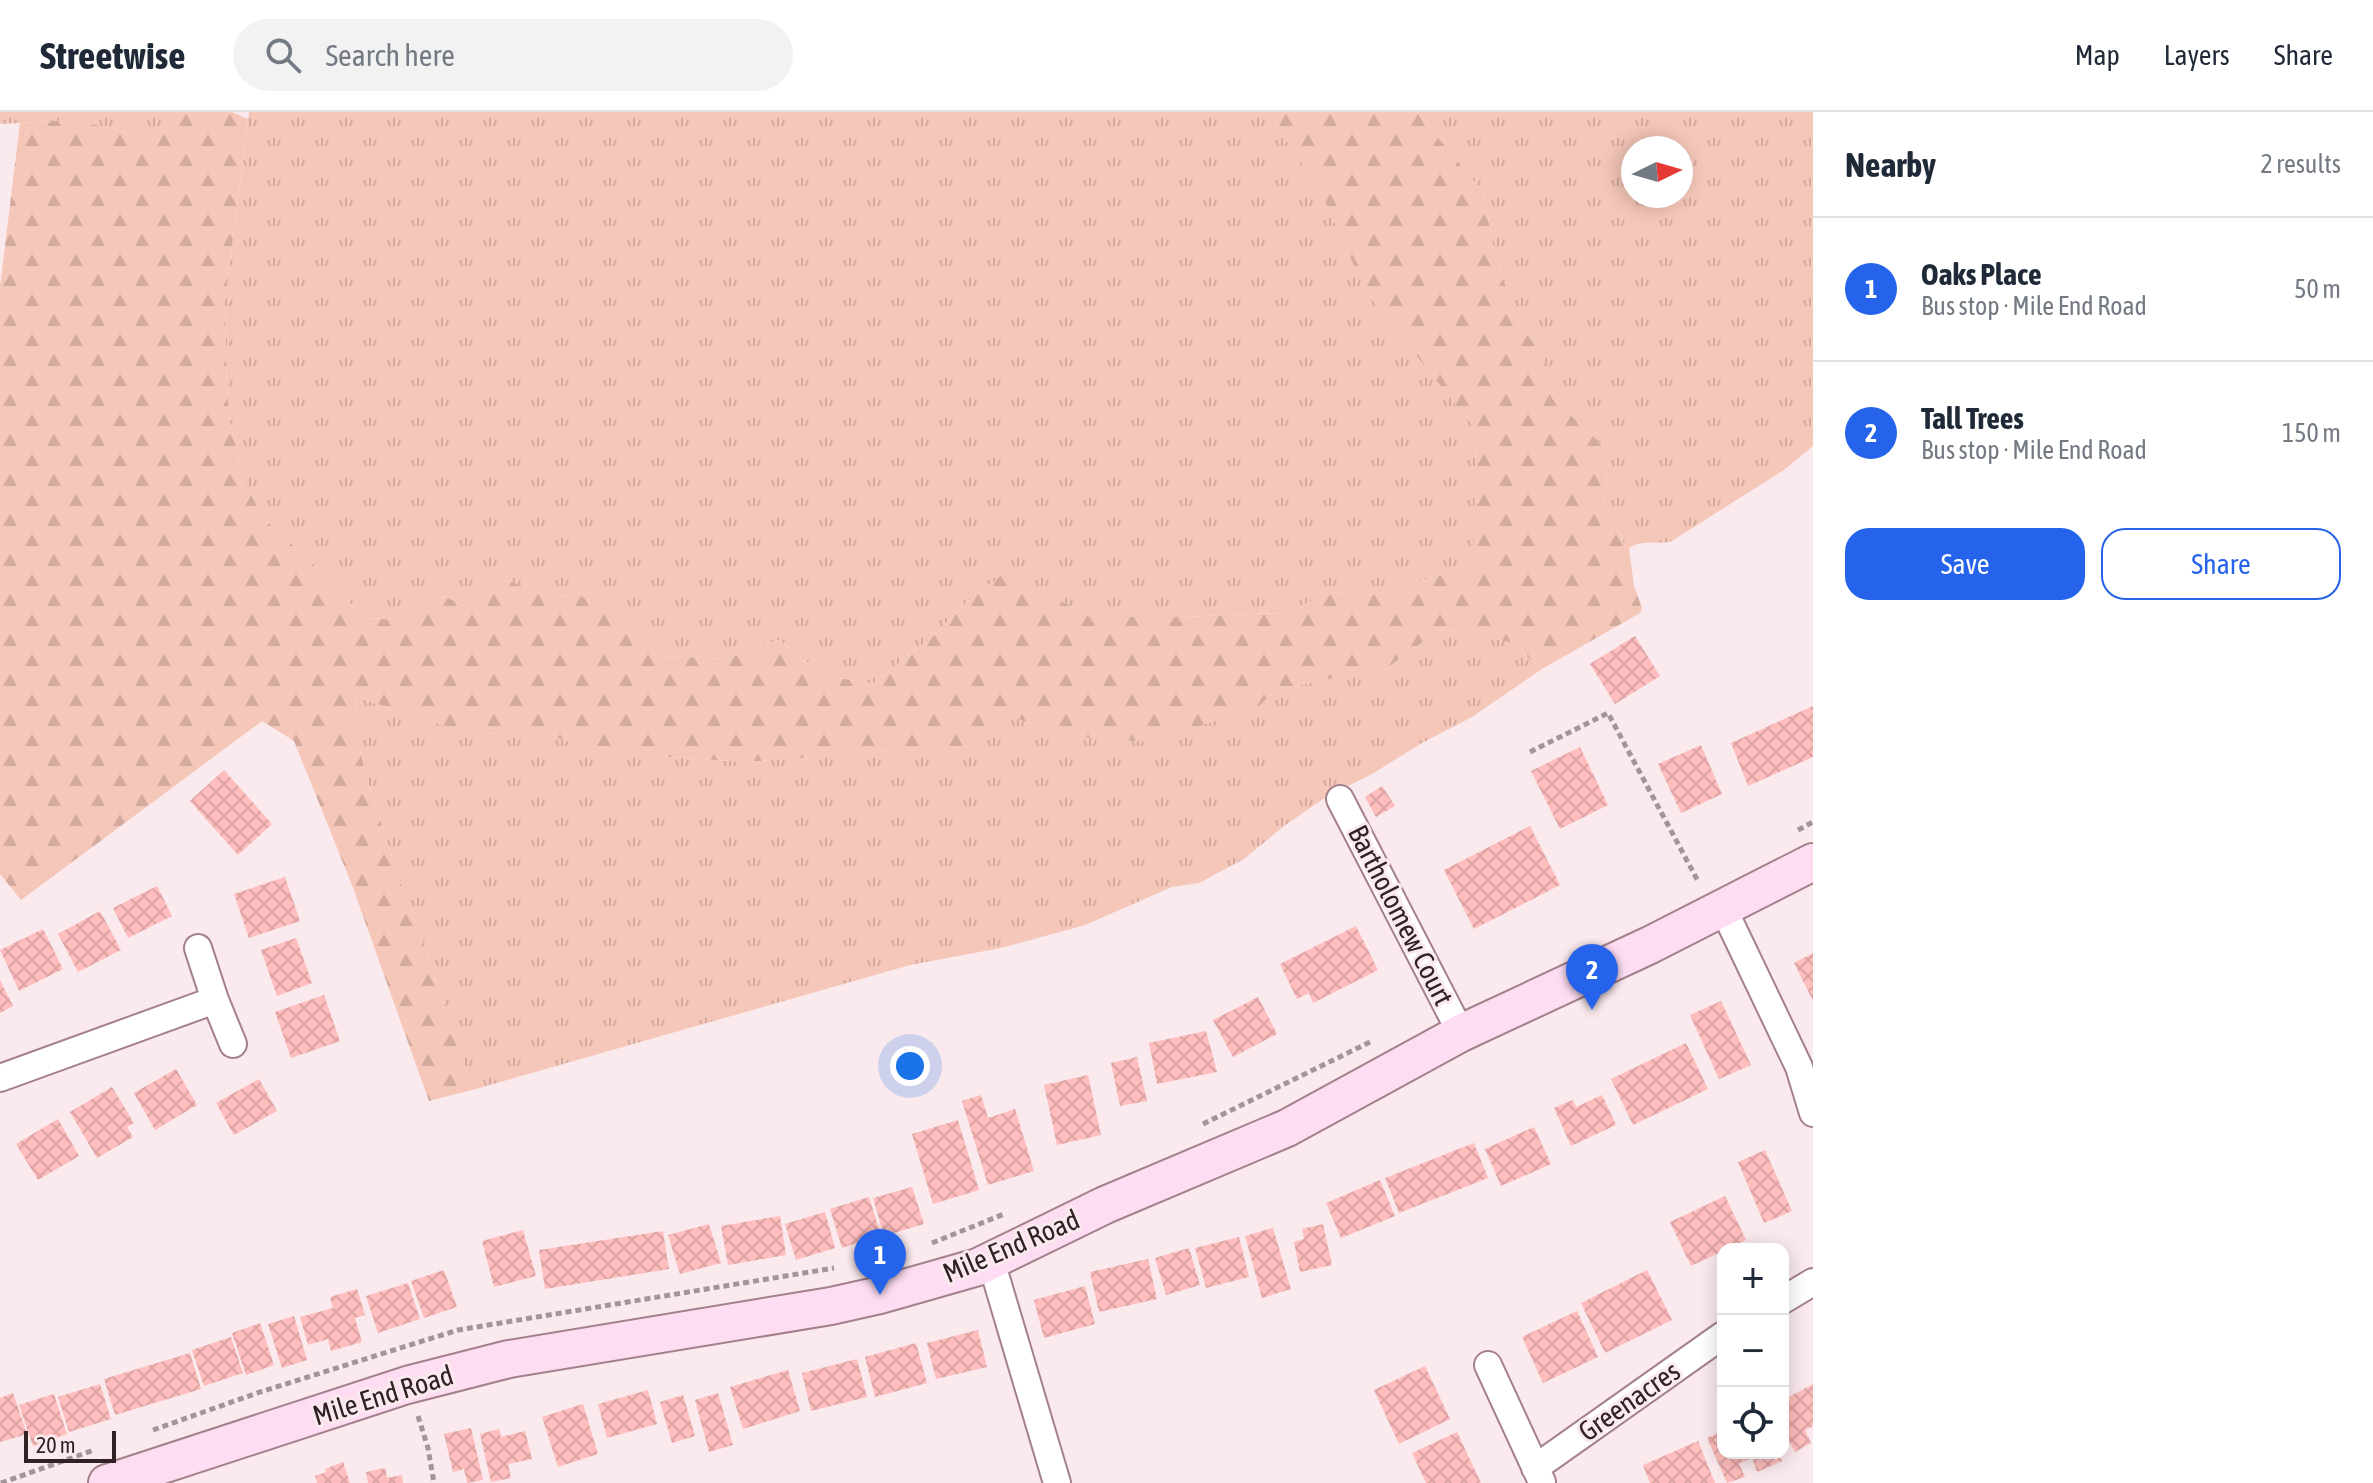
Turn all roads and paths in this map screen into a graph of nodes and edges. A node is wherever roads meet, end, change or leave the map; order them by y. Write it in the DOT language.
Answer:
graph roads {
  1 [pos="1530,752"];
  2 [pos="1340,799"];
  3 [pos="1813,822"];
  4 [pos="1787,837"];
  5 [pos="1813,862"];
  6 [pos="1711,889"];
  7 [pos="198,948"];
  8 [pos="215,1000"];
  9 [pos="1461,1033"];
  10 [pos="1379,1037"];
  11 [pos="233,1044"];
  12 [pos="0,1078"];
  13 [pos="1813,1113"];
  14 [pos="1199,1126"];
  15 [pos="1016,1209"];
  16 [pos="931,1243"];
  17 [pos="991,1261"];
  18 [pos="844,1267"];
  19 [pos="1813,1282"];
  20 [pos="1789,1296"];
  21 [pos="1717,1340"];
  22 [pos="1488,1365"];
  23 [pos="407,1385"];
  24 [pos="146,1432"];
  25 [pos="102,1447"];
  26 [pos="1539,1476"];
  27 [pos="1,1483"];
  28 [pos="107,1483"];
  29 [pos="434,1483"];
  30 [pos="1057,1483"];
  1 -- 6 [label="path"];
  2 -- 9 [label="street, Bartholomew Court"];
  3 -- 4 [label="path"];
  5 -- 6 [label="street, Mile End Road"];
  6 -- 9 [label="street, Mile End Road"];
  6 -- 13 [label="street"];
  7 -- 8 [label="street"];
  8 -- 11 [label="street"];
  8 -- 12 [label="street"];
  9 -- 17 [label="street, Mile End Road"];
  10 -- 14 [label="path"];
  15 -- 16 [label="path"];
  17 -- 23 [label="street, Mile End Road"];
  17 -- 30 [label="street"];
  18 -- 24 [label="path"];
  19 -- 20 [label="street"];
  21 -- 26 [label="street, Greenacres"];
  22 -- 26 [label="street, Greenacres"];
  23 -- 28 [label="street, Mile End Road"];
  23 -- 29 [label="path"];
  25 -- 27 [label="path"];
}
